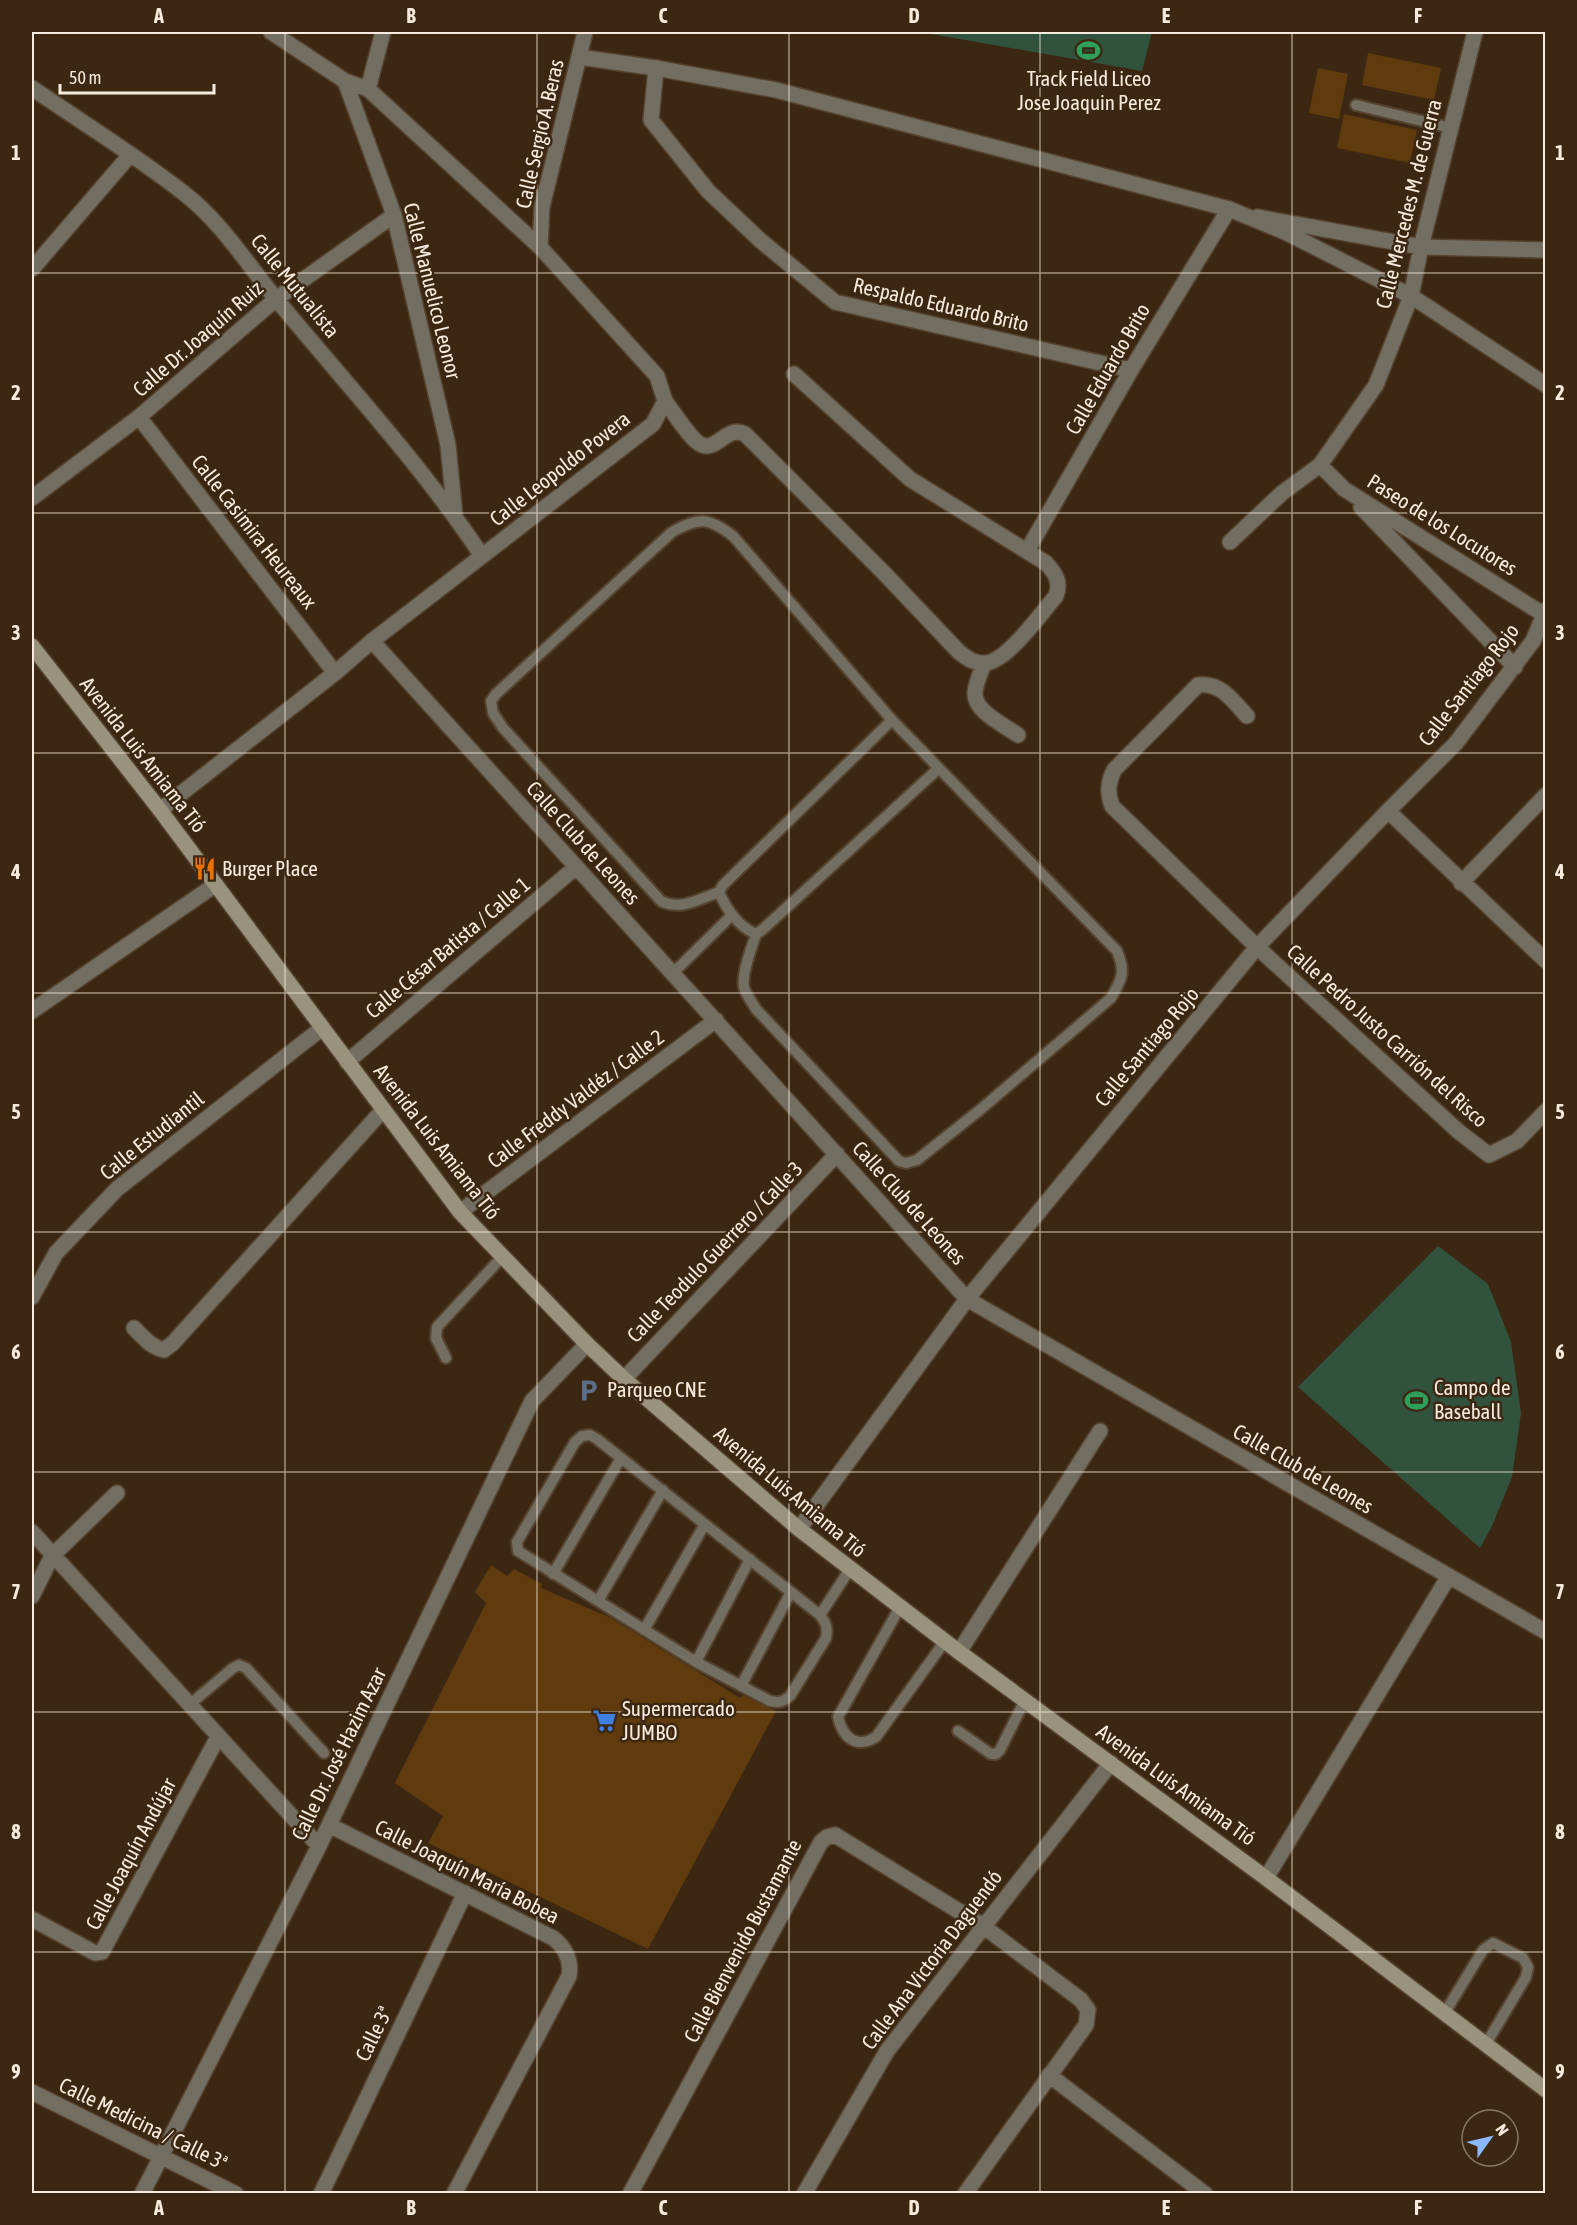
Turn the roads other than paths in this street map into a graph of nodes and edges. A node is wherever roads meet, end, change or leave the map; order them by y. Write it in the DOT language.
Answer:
graph roads {
  1 [pos="272,32"];
  2 [pos="383,32"];
  3 [pos="585,32"];
  4 [pos="1475,32"];
  5 [pos="579,57"];
  6 [pos="656,68"];
  7 [pos="345,81"];
  8 [pos="32,88"];
  9 [pos="368,88"];
  10 [pos="1356,105"];
  11 [pos="1451,128"];
  12 [pos="130,155"];
  13 [pos="1236,212"];
  14 [pos="394,215"];
  15 [pos="540,247"];
  16 [pos="1421,247"];
  17 [pos="1545,250"];
  18 [pos="32,269"];
  19 [pos="1411,296"];
  20 [pos="276,299"];
  21 [pos="1131,370"];
  22 [pos="794,374"];
  23 [pos="1545,385"];
  24 [pos="665,401"];
  25 [pos="140,417"];
  26 [pos="1320,465"];
  27 [pos="1344,489"];
  28 [pos="32,498"];
  29 [pos="455,516"];
  30 [pos="1230,542"];
  31 [pos="1027,551"];
  32 [pos="482,556"];
  33 [pos="1545,613"];
  34 [pos="372,641"];
  35 [pos="32,646"];
  36 [pos="984,663"];
  37 [pos="1515,667"];
  38 [pos="335,673"];
  39 [pos="1247,716"];
  40 [pos="892,720"];
  41 [pos="1018,735"];
  42 [pos="938,769"];
  43 [pos="1545,795"];
  44 [pos="160,810"];
  45 [pos="1388,811"];
  46 [pos="576,867"];
  47 [pos="1461,883"];
  48 [pos="215,885"];
  49 [pos="719,892"];
  50 [pos="732,915"];
  51 [pos="756,933"];
  52 [pos="1257,947"];
  53 [pos="1545,961"];
  54 [pos="673,973"];
  55 [pos="32,1011"];
  56 [pos="716,1020"];
  57 [pos="322,1028"];
  58 [pos="347,1062"];
  59 [pos="383,1110"];
  60 [pos="1545,1111"];
  61 [pos="837,1154"];
  62 [pos="460,1212"];
  63 [pos="503,1256"];
  64 [pos="32,1298"];
  65 [pos="967,1299"];
  66 [pos="134,1328"];
  67 [pos="587,1344"];
  68 [pos="446,1358"];
  69 [pos="624,1379"];
  70 [pos="1100,1431"];
  71 [pos="621,1458"];
  72 [pos="663,1491"];
  73 [pos="117,1493"];
  74 [pos="705,1524"];
  75 [pos="799,1529"];
  76 [pos="32,1532"];
  77 [pos="52,1556"];
  78 [pos="750,1560"];
  79 [pos="850,1569"];
  80 [pos="553,1574"];
  81 [pos="1449,1576"];
  82 [pos="791,1592"];
  83 [pos="32,1596"];
  84 [pos="598,1601"];
  85 [pos="900,1607"];
  86 [pos="820,1615"];
  87 [pos="644,1630"];
  88 [pos="1545,1632"];
  89 [pos="945,1641"];
  90 [pos="959,1652"];
  91 [pos="696,1662"];
  92 [pos="741,1686"];
  93 [pos="1024,1700"];
  94 [pos="189,1706"];
  95 [pos="958,1731"];
  96 [pos="218,1737"];
  97 [pos="324,1753"];
  98 [pos="1111,1763"];
  99 [pos="329,1825"];
  100 [pos="319,1846"];
  101 [pos="1266,1878"];
  102 [pos="465,1893"];
  103 [pos="32,1919"];
  104 [pos="983,1926"];
  105 [pos="1444,2014"];
  106 [pos="1486,2044"];
  107 [pos="1049,2075"];
  108 [pos="1545,2090"];
  109 [pos="32,2092"];
  110 [pos="162,2155"];
  111 [pos="142,2193"];
  112 [pos="236,2193"];
  113 [pos="321,2193"];
  114 [pos="454,2193"];
  115 [pos="630,2193"];
  116 [pos="804,2193"];
  117 [pos="964,2193"];
  118 [pos="1205,2193"];
  1 -- 7 [label="street"];
  2 -- 9 [label="street"];
  3 -- 5 [label="street, Calle Sergio A. Beras"];
  4 -- 11 [label="street, Calle Mercedes M. de Guerra"];
  5 -- 6 [label="street"];
  5 -- 15 [label="street, Calle Sergio A. Beras"];
  6 -- 13 [label="street"];
  6 -- 21 [label="street, Respaldo Eduardo Brito"];
  7 -- 9 [label="street"];
  7 -- 14 [label="street, Calle Manuelico Leonor"];
  8 -- 12 [label="street, Calle Mutualista"];
  9 -- 15 [label="street"];
  10 -- 11 [label="lane"];
  11 -- 16 [label="street, Calle Mercedes M. de Guerra"];
  12 -- 18 [label="street"];
  12 -- 20 [label="street, Calle Mutualista"];
  13 -- 16 [label="street"];
  13 -- 19 [label="street"];
  13 -- 21 [label="street, Calle Eduardo Brito"];
  14 -- 20 [label="street, Calle Dr. Joaquín Ruiz"];
  14 -- 29 [label="street, Calle Manuelico Leonor"];
  15 -- 24 [label="street"];
  16 -- 17 [label="street"];
  16 -- 19 [label="street, Calle Mercedes M. de Guerra"];
  19 -- 23 [label="street"];
  19 -- 26 [label="street, Calle Mercedes M. de Guerra"];
  20 -- 25 [label="street, Calle Dr. Joaquín Ruiz"];
  20 -- 29 [label="street, Calle Mutualista"];
  21 -- 31 [label="street, Calle Eduardo Brito"];
  22 -- 31 [label="street"];
  24 -- 32 [label="street, Calle Leopoldo Povera"];
  24 -- 36 [label="street"];
  25 -- 28 [label="street, Calle Dr. Joaquín Ruiz"];
  25 -- 38 [label="street, Calle Casimira Heureaux"];
  26 -- 27 [label="street, Paseo de los Locutores"];
  26 -- 30 [label="street, Calle Mercedes M. de Guerra"];
  27 -- 33 [label="street, Paseo de los Locutores"];
  27 -- 37 [label="street"];
  29 -- 32 [label="street, Calle Mutualista"];
  31 -- 36 [label="street"];
  32 -- 34 [label="street, Calle Leopoldo Povera"];
  33 -- 37 [label="street, Calle Santiago Rojo"];
  34 -- 38 [label="street, Calle Leopoldo Povera"];
  34 -- 46 [label="street, Calle Club de Leones"];
  35 -- 44 [label="main road, Avenida Luis Amiama Tió"];
  36 -- 41 [label="street"];
  37 -- 45 [label="street, Calle Santiago Rojo"];
  38 -- 44 [label="street, Calle Leopoldo Povera"];
  39 -- 52 [label="street, Calle Pedro Justo Carrión del Risco"];
  40 -- 42 [label="lane"];
  40 -- 49 [label="lane"];
  40 -- 49 [label="lane"];
  42 -- 51 [label="lane"];
  42 -- 51 [label="lane"];
  43 -- 47 [label="street"];
  44 -- 48 [label="main road, Avenida Luis Amiama Tió"];
  45 -- 47 [label="street"];
  45 -- 52 [label="street, Calle Santiago Rojo"];
  46 -- 54 [label="street, Calle Club de Leones"];
  46 -- 58 [label="street, Calle César Batista / Calle 1"];
  47 -- 53 [label="street"];
  48 -- 55 [label="street"];
  48 -- 57 [label="main road, Avenida Luis Amiama Tió"];
  49 -- 50 [label="lane"];
  50 -- 51 [label="lane"];
  50 -- 54 [label="lane"];
  52 -- 60 [label="street, Calle Pedro Justo Carrión del Risco"];
  52 -- 65 [label="street, Calle Santiago Rojo"];
  54 -- 56 [label="street, Calle Club de Leones"];
  56 -- 61 [label="street, Calle Club de Leones"];
  56 -- 62 [label="street, Calle Freddy Valdéz / Calle 2"];
  57 -- 58 [label="main road, Avenida Luis Amiama Tió"];
  57 -- 64 [label="street, Calle Estudiantil"];
  58 -- 59 [label="main road, Avenida Luis Amiama Tió"];
  59 -- 62 [label="main road, Avenida Luis Amiama Tió"];
  59 -- 66 [label="street"];
  61 -- 65 [label="street, Calle Club de Leones"];
  61 -- 69 [label="street, Calle Teodulo Guerrero / Calle 3"];
  62 -- 63 [label="main road, Avenida Luis Amiama Tió"];
  63 -- 67 [label="main road, Avenida Luis Amiama Tió"];
  63 -- 68 [label="lane"];
  65 -- 75 [label="street, Calle Santiago Rojo"];
  65 -- 81 [label="street, Calle Club de Leones"];
  67 -- 69 [label="main road, Avenida Luis Amiama Tió"];
  67 -- 99 [label="street, Calle Dr. José Hazim Azar"];
  69 -- 75 [label="main road, Avenida Luis Amiama Tió"];
  70 -- 90 [label="street"];
  71 -- 72 [label="lane"];
  71 -- 80 [label="lane"];
  71 -- 80 [label="lane"];
  72 -- 74 [label="lane"];
  72 -- 84 [label="lane"];
  73 -- 77 [label="street"];
  74 -- 78 [label="lane"];
  74 -- 87 [label="lane"];
  75 -- 79 [label="main road, Avenida Luis Amiama Tió"];
  76 -- 77 [label="street"];
  77 -- 83 [label="street"];
  77 -- 94 [label="street"];
  78 -- 82 [label="lane"];
  78 -- 91 [label="lane"];
  79 -- 85 [label="main road, Avenida Luis Amiama Tió"];
  79 -- 86 [label="lane"];
  80 -- 84 [label="lane"];
  81 -- 88 [label="street, Calle Club de Leones"];
  81 -- 101 [label="street"];
  82 -- 86 [label="lane"];
  82 -- 92 [label="lane"];
  84 -- 87 [label="lane"];
  85 -- 89 [label="main road, Avenida Luis Amiama Tió"];
  85 -- 89 [label="lane"];
  86 -- 92 [label="lane"];
  87 -- 91 [label="lane"];
  89 -- 90 [label="main road, Avenida Luis Amiama Tió"];
  90 -- 93 [label="main road, Avenida Luis Amiama Tió"];
  91 -- 92 [label="lane"];
  93 -- 95 [label="lane"];
  93 -- 98 [label="main road, Avenida Luis Amiama Tió"];
  94 -- 96 [label="street"];
  94 -- 97 [label="lane"];
  96 -- 100 [label="street"];
  96 -- 103 [label="street, Calle Joaquín Andújar"];
  98 -- 101 [label="main road, Avenida Luis Amiama Tió"];
  98 -- 104 [label="street, Calle Ana Victoria Daguendó"];
  99 -- 100 [label="street, Calle Dr. José Hazim Azar"];
  99 -- 102 [label="street, Calle Joaquín María Bobea"];
  100 -- 110 [label="street, Calle Dr. José Hazim Azar"];
  101 -- 105 [label="main road, Avenida Luis Amiama Tió"];
  102 -- 113 [label="street, Calle 3ª"];
  102 -- 114 [label="street, Calle Joaquín María Bobea"];
  104 -- 107 [label="street, Calle Bienvenido Bustamante"];
  104 -- 115 [label="street, Calle Bienvenido Bustamante"];
  104 -- 116 [label="street, Calle Ana Victoria Daguendó"];
  105 -- 106 [label="main road, Avenida Luis Amiama Tió"];
  105 -- 106 [label="lane"];
  106 -- 108 [label="main road, Avenida Luis Amiama Tió"];
  107 -- 117 [label="street, Calle Bienvenido Bustamante"];
  107 -- 118 [label="street"];
  109 -- 110 [label="street, Calle Medicina / Calle 3ª"];
  110 -- 111 [label="street, Calle Dr. José Hazim Azar"];
  110 -- 112 [label="street, Calle Medicina / Calle 3ª"];
}
